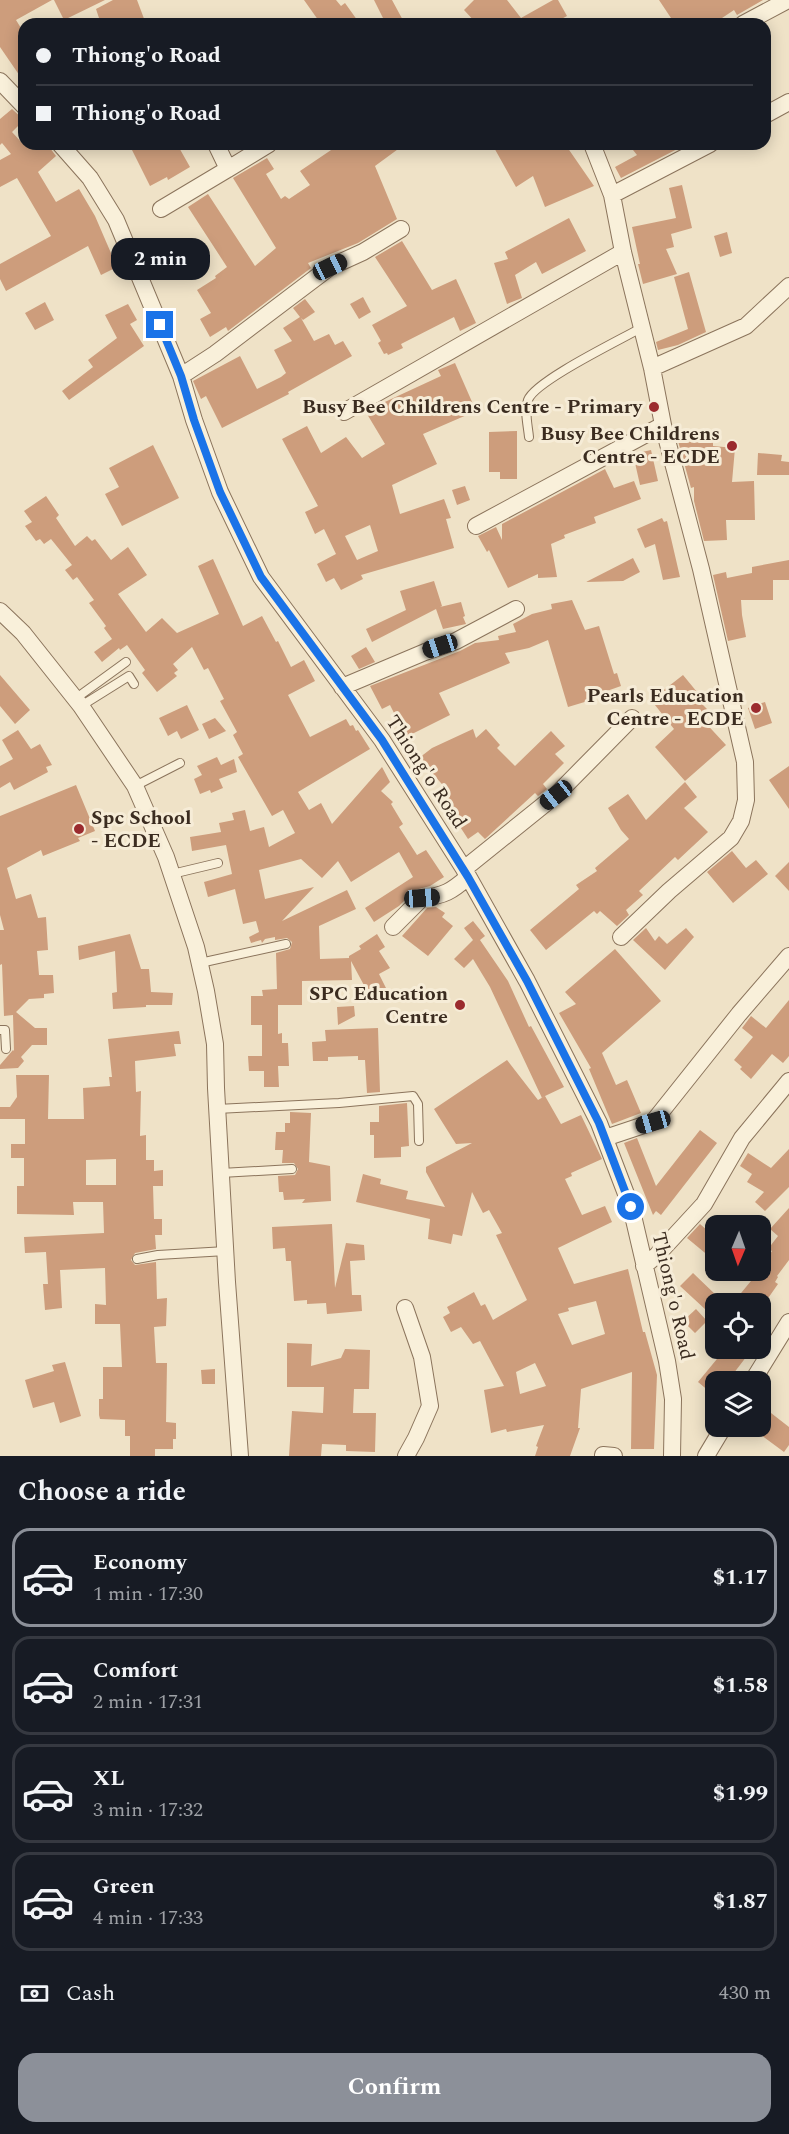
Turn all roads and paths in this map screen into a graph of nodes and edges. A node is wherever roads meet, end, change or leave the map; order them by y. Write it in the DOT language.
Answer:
graph roads {
  1 [pos="788,0"];
  2 [pos="754,18"];
  3 [pos="0,81"];
  4 [pos="18,100"];
  5 [pos="789,102"];
  6 [pos="771,112"];
  7 [pos="65,150"];
  8 [pos="219,150"];
  9 [pos="259,150"];
  10 [pos="594,150"];
  11 [pos="698,150"];
  12 [pos="228,169"];
  13 [pos="612,195"];
  14 [pos="161,208"];
  15 [pos="401,229"];
  16 [pos="623,252"];
  17 [pos="789,286"];
  18 [pos="641,328"];
  19 [pos="652,368"];
  20 [pos="181,376"];
  21 [pos="344,412"];
  22 [pos="663,425"];
  23 [pos="529,437"];
  24 [pos="476,526"];
  25 [pos="516,609"];
  26 [pos="0,611"];
  27 [pos="126,662"];
  28 [pos="134,684"];
  29 [pos="342,687"];
  30 [pos="78,702"];
  31 [pos="632,718"];
  32 [pos="180,763"];
  33 [pos="135,786"];
  34 [pos="218,862"];
  35 [pos="466,873"];
  36 [pos="172,874"];
  37 [pos="393,927"];
  38 [pos="621,938"];
  39 [pos="286,945"];
  40 [pos="789,956"];
  41 [pos="200,963"];
  42 [pos="0,1030"];
  43 [pos="6,1049"];
  44 [pos="789,1080"];
  45 [pos="217,1109"];
  46 [pos="605,1138"];
  47 [pos="419,1141"];
  48 [pos="292,1169"];
  49 [pos="221,1173"];
  50 [pos="226,1251"];
  51 [pos="137,1259"];
  52 [pos="644,1266"];
  53 [pos="405,1308"];
  54 [pos="789,1322"];
  55 [pos="759,1371"];
  56 [pos="717,1437"];
  57 [pos="240,1456"];
  58 [pos="406,1456"];
  59 [pos="672,1456"];
  60 [pos="706,1456"];
  1 -- 2 [label="street"];
  3 -- 4 [label="street"];
  5 -- 6 [label="street"];
  7 -- 20 [label="street, Thiong'o Road"];
  8 -- 12 [label="street"];
  9 -- 12 [label="street"];
  10 -- 13 [label="street"];
  11 -- 13 [label="street"];
  12 -- 14 [label="street"];
  13 -- 16 [label="street"];
  15 -- 20 [label="street"];
  16 -- 18 [label="street"];
  16 -- 21 [label="street"];
  17 -- 19 [label="street"];
  18 -- 19 [label="street"];
  18 -- 23 [label="lane"];
  19 -- 22 [label="street"];
  20 -- 29 [label="street, Thiong'o Road"];
  22 -- 24 [label="street"];
  22 -- 38 [label="street"];
  25 -- 29 [label="street"];
  26 -- 30 [label="street"];
  27 -- 30 [label="lane"];
  28 -- 30 [label="lane"];
  29 -- 35 [label="street, Thiong'o Road"];
  30 -- 33 [label="street"];
  31 -- 35 [label="street"];
  32 -- 33 [label="lane"];
  33 -- 36 [label="street"];
  34 -- 36 [label="lane"];
  35 -- 37 [label="street"];
  35 -- 46 [label="street, Thiong'o Road"];
  36 -- 41 [label="street"];
  39 -- 41 [label="lane"];
  40 -- 46 [label="street"];
  41 -- 45 [label="street"];
  42 -- 43 [label="lane"];
  44 -- 52 [label="street"];
  45 -- 47 [label="lane"];
  45 -- 49 [label="street"];
  46 -- 52 [label="street, Thiong'o Road"];
  48 -- 49 [label="lane"];
  49 -- 50 [label="street"];
  50 -- 51 [label="lane"];
  50 -- 57 [label="street"];
  52 -- 59 [label="street, Thiong'o Road"];
  53 -- 58 [label="street"];
  54 -- 55 [label="street"];
  56 -- 60 [label="street"];
}
